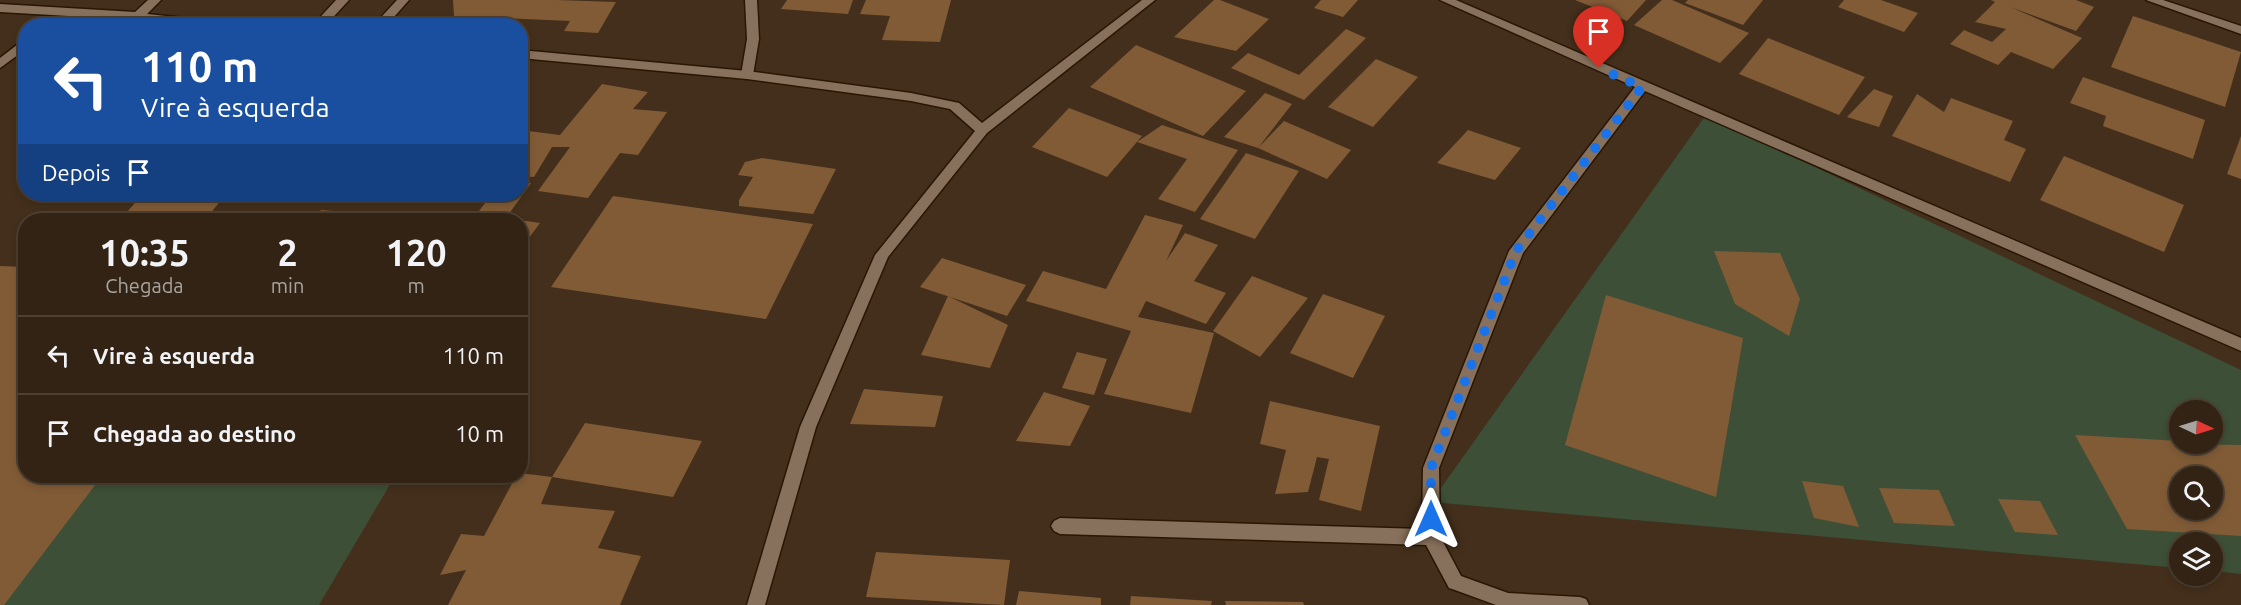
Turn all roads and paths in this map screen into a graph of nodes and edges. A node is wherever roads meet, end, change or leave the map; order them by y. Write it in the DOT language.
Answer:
graph roads {
  1 [pos="155,0"];
  2 [pos="343,0"];
  3 [pos="403,0"];
  4 [pos="751,0"];
  5 [pos="1149,0"];
  6 [pos="1446,0"];
  7 [pos="2152,0"];
  8 [pos="0,8"];
  9 [pos="59,12"];
  10 [pos="138,16"];
  11 [pos="53,18"];
  12 [pos="155,18"];
  13 [pos="326,18"];
  14 [pos="386,18"];
  15 [pos="2241,30"];
  16 [pos="18,49"];
  17 [pos="528,55"];
  18 [pos="0,64"];
  19 [pos="747,75"];
  20 [pos="1642,87"];
  21 [pos="982,130"];
  22 [pos="2241,345"];
  23 [pos="1060,526"];
  24 [pos="1431,537"];
  25 [pos="756,605"];
  26 [pos="1580,605"];
  1 -- 10 [label="street"];
  2 -- 13 [label="street"];
  3 -- 14 [label="street"];
  4 -- 19 [label="street"];
  5 -- 21 [label="street"];
  6 -- 20 [label="street"];
  7 -- 15 [label="street"];
  8 -- 9 [label="street"];
  9 -- 10 [label="street"];
  9 -- 11 [label="street"];
  10 -- 12 [label="street"];
  16 -- 18 [label="street"];
  17 -- 19 [label="street"];
  19 -- 21 [label="street"];
  20 -- 22 [label="street"];
  20 -- 24 [label="street"];
  21 -- 25 [label="street"];
  23 -- 24 [label="street"];
  24 -- 26 [label="street"];
}
